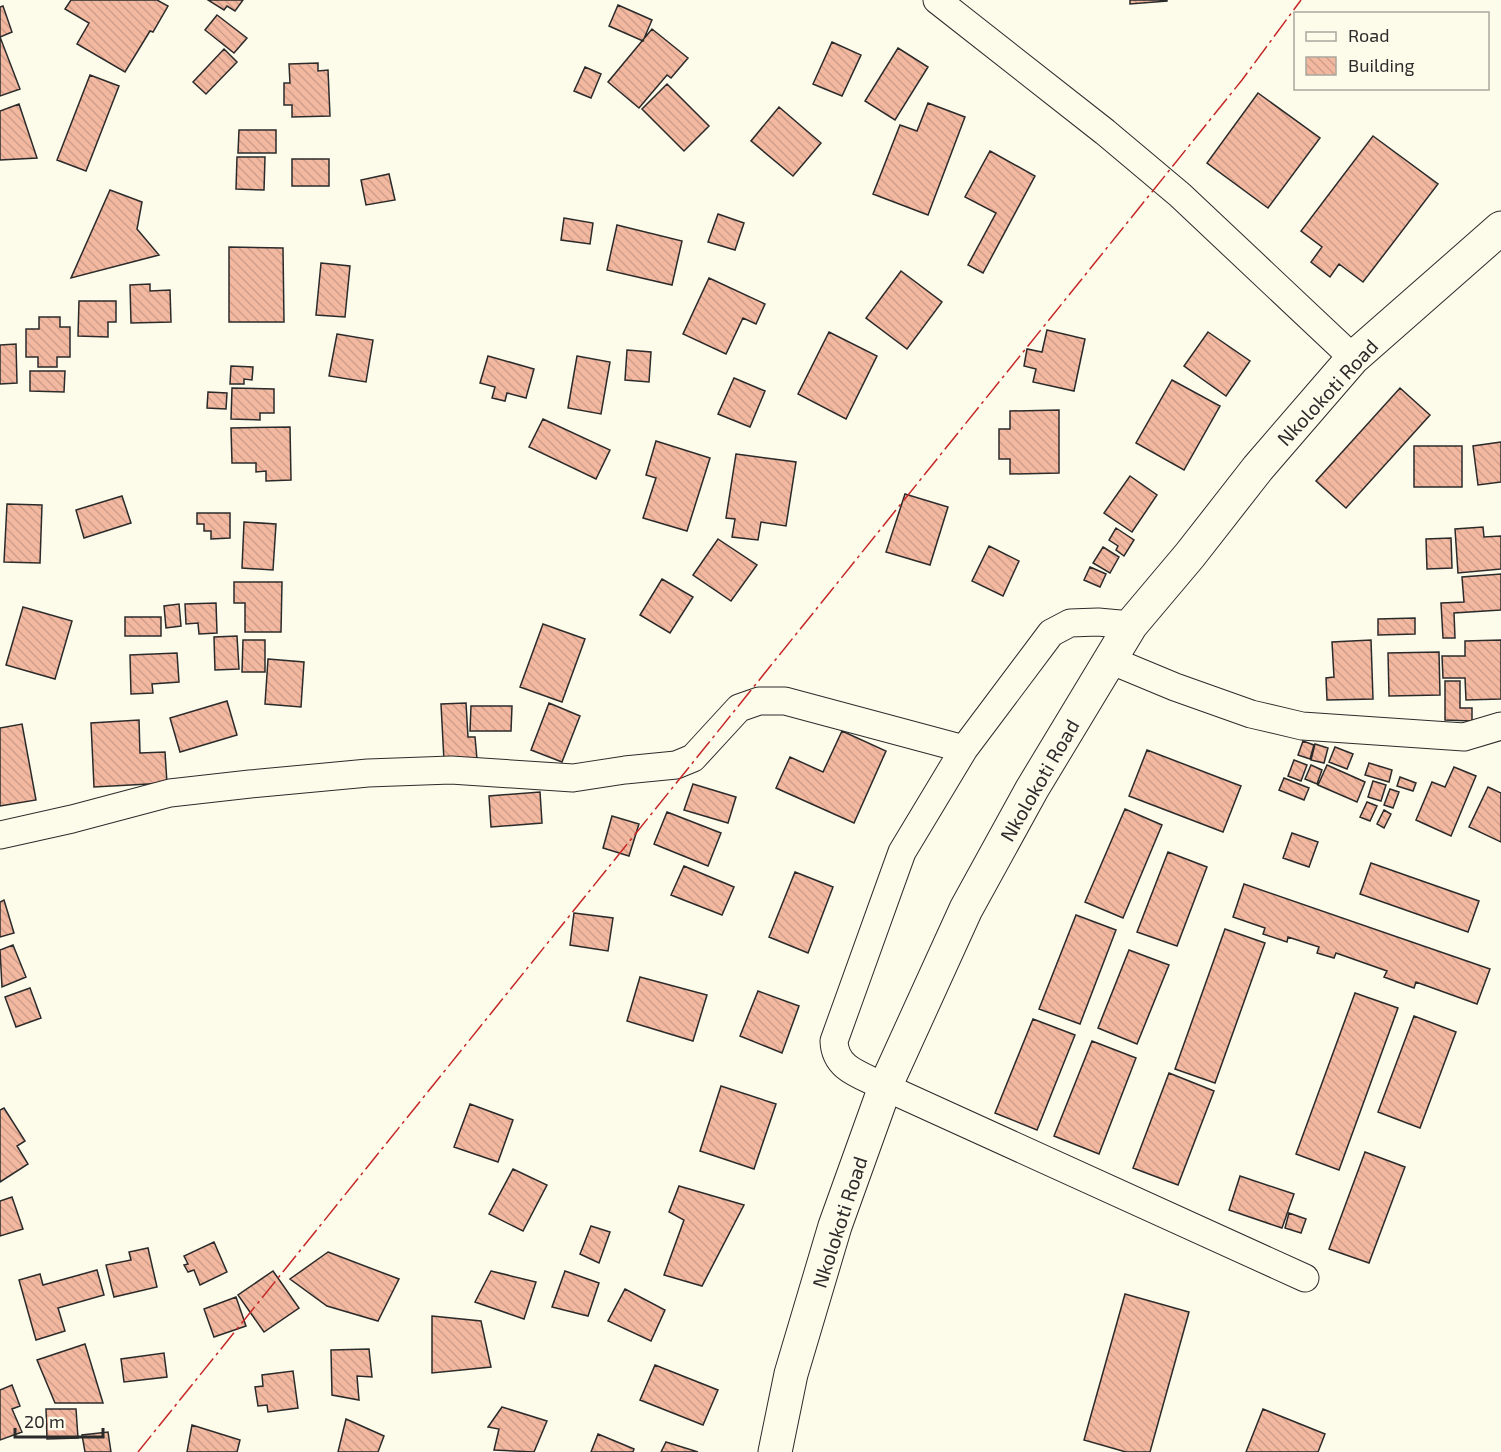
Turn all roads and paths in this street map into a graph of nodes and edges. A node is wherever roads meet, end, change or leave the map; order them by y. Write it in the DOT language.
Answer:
graph roads {
  1 [pos="937,0"];
  2 [pos="1501,228"];
  3 [pos="1353,358"];
  4 [pos="1131,625"];
  5 [pos="1110,660"];
  6 [pos="1501,726"];
  7 [pos="964,749"];
  8 [pos="0,835"];
  9 [pos="885,1087"];
  10 [pos="1305,1278"];
  11 [pos="775,1452"];
  1 -- 3 [label="street"];
  2 -- 3 [label="main road, Nkolokoti Road"];
  3 -- 4 [label="main road, Nkolokoti Road"];
  4 -- 5 [label="main road, Nkolokoti Road"];
  4 -- 7 [label="street"];
  5 -- 6 [label="street"];
  5 -- 9 [label="main road, Nkolokoti Road"];
  7 -- 8 [label="street"];
  7 -- 9 [label="street"];
  9 -- 10 [label="street"];
  9 -- 11 [label="main road, Nkolokoti Road"];
}
